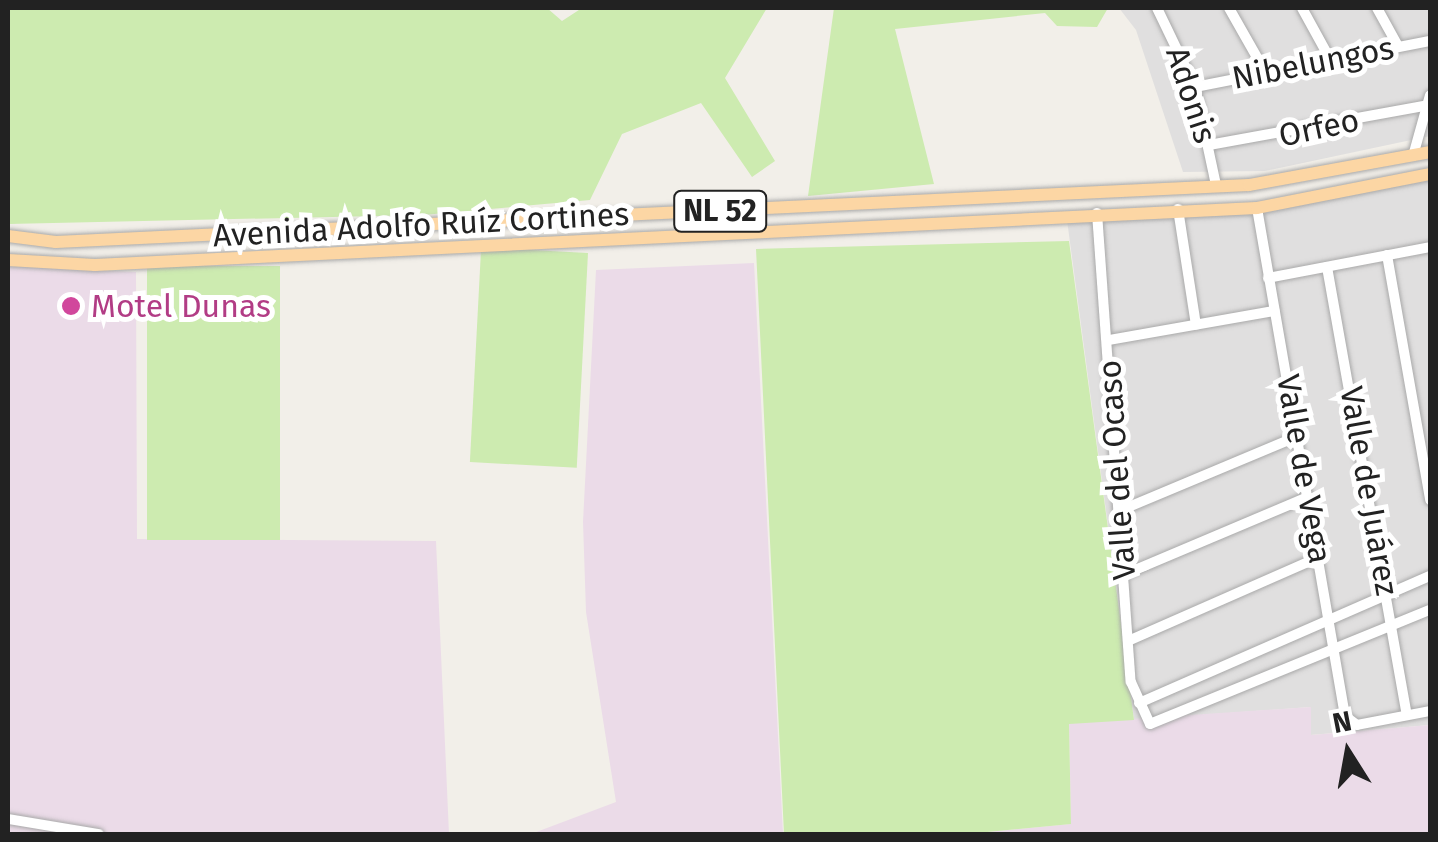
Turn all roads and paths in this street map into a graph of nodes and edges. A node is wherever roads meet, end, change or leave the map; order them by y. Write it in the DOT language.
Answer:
graph roads {
  1 [pos="1157,8"];
  2 [pos="1229,8"];
  3 [pos="1302,8"];
  4 [pos="1376,8"];
  5 [pos="1430,41"];
  6 [pos="1398,46"];
  7 [pos="1330,60"];
  8 [pos="1266,73"];
  9 [pos="1195,87"];
  10 [pos="1429,102"];
  11 [pos="1209,145"];
  12 [pos="1430,151"];
  13 [pos="1412,156"];
  14 [pos="1430,174"];
  15 [pos="1216,185"];
  16 [pos="1178,208"];
  17 [pos="1256,208"];
  18 [pos="1097,214"];
  19 [pos="8,236"];
  20 [pos="1430,247"];
  21 [pos="1387,255"];
  22 [pos="8,260"];
  23 [pos="1327,267"];
  24 [pos="1268,278"];
  25 [pos="1274,311"];
  26 [pos="1196,325"];
  27 [pos="1109,340"];
  28 [pos="1298,436"];
  29 [pos="1308,497"];
  30 [pos="1430,500"];
  31 [pos="1119,511"];
  32 [pos="1319,557"];
  33 [pos="1123,575"];
  34 [pos="1430,576"];
  35 [pos="1388,594"];
  36 [pos="1430,610"];
  37 [pos="1331,618"];
  38 [pos="1394,626"];
  39 [pos="1128,642"];
  40 [pos="1336,652"];
  41 [pos="1138,703"];
  42 [pos="1430,711"];
  43 [pos="1407,715"];
  44 [pos="8,819"];
  45 [pos="100,834"];
  1 -- 9 [label="street, Adonis"];
  2 -- 8 [label="street"];
  3 -- 7 [label="street"];
  4 -- 6 [label="street"];
  5 -- 6 [label="street, Nibelungos"];
  6 -- 7 [label="street, Nibelungos"];
  7 -- 8 [label="street, Nibelungos"];
  8 -- 9 [label="street, Nibelungos"];
  9 -- 11 [label="street, Adonis"];
  10 -- 11 [label="street, Orfeo"];
  10 -- 13 [label="street"];
  11 -- 15 [label="street, Adonis"];
  12 -- 13 [label="main road, Avenida Adolfo Ruíz Cortines / NL 52"];
  13 -- 15 [label="main road, Avenida Adolfo Ruíz Cortines / NL 52"];
  14 -- 17 [label="main road, Avenida Adolfo Ruíz Cortines / NL 52"];
  15 -- 19 [label="main road, Avenida Adolfo Ruíz Cortines / NL 52"];
  16 -- 17 [label="main road, Avenida Adolfo Ruíz Cortines / NL 52"];
  16 -- 18 [label="main road, Avenida Adolfo Ruíz Cortines / NL 52"];
  16 -- 26 [label="street"];
  17 -- 24 [label="street, Valle de Vega"];
  18 -- 22 [label="main road, Avenida Adolfo Ruíz Cortines / NL 52"];
  18 -- 27 [label="street, Valle del Ocaso"];
  20 -- 21 [label="street"];
  21 -- 23 [label="street"];
  21 -- 30 [label="street"];
  23 -- 24 [label="street"];
  23 -- 35 [label="street, Valle de Juárez"];
  24 -- 25 [label="street, Valle de Vega"];
  25 -- 26 [label="street"];
  25 -- 28 [label="street, Valle de Vega"];
  26 -- 27 [label="street"];
  27 -- 31 [label="street, Valle del Ocaso"];
  28 -- 29 [label="street, Valle de Vega"];
  28 -- 31 [label="street"];
  29 -- 32 [label="street, Valle de Vega"];
  29 -- 33 [label="street"];
  31 -- 33 [label="street, Valle del Ocaso"];
  32 -- 37 [label="street, Valle de Vega"];
  32 -- 39 [label="street"];
  33 -- 39 [label="street, Valle del Ocaso"];
  34 -- 35 [label="street"];
  35 -- 37 [label="street"];
  35 -- 38 [label="street, Valle de Juárez"];
  36 -- 38 [label="street"];
  37 -- 40 [label="street, Valle de Vega"];
  37 -- 41 [label="street"];
  38 -- 40 [label="street"];
  38 -- 43 [label="street, Valle de Juárez"];
  39 -- 41 [label="street, Valle del Ocaso"];
  40 -- 41 [label="street, Valle del Ocaso"];
  40 -- 43 [label="street, Valle de Vega"];
  42 -- 43 [label="street"];
  44 -- 45 [label="street"];
}
